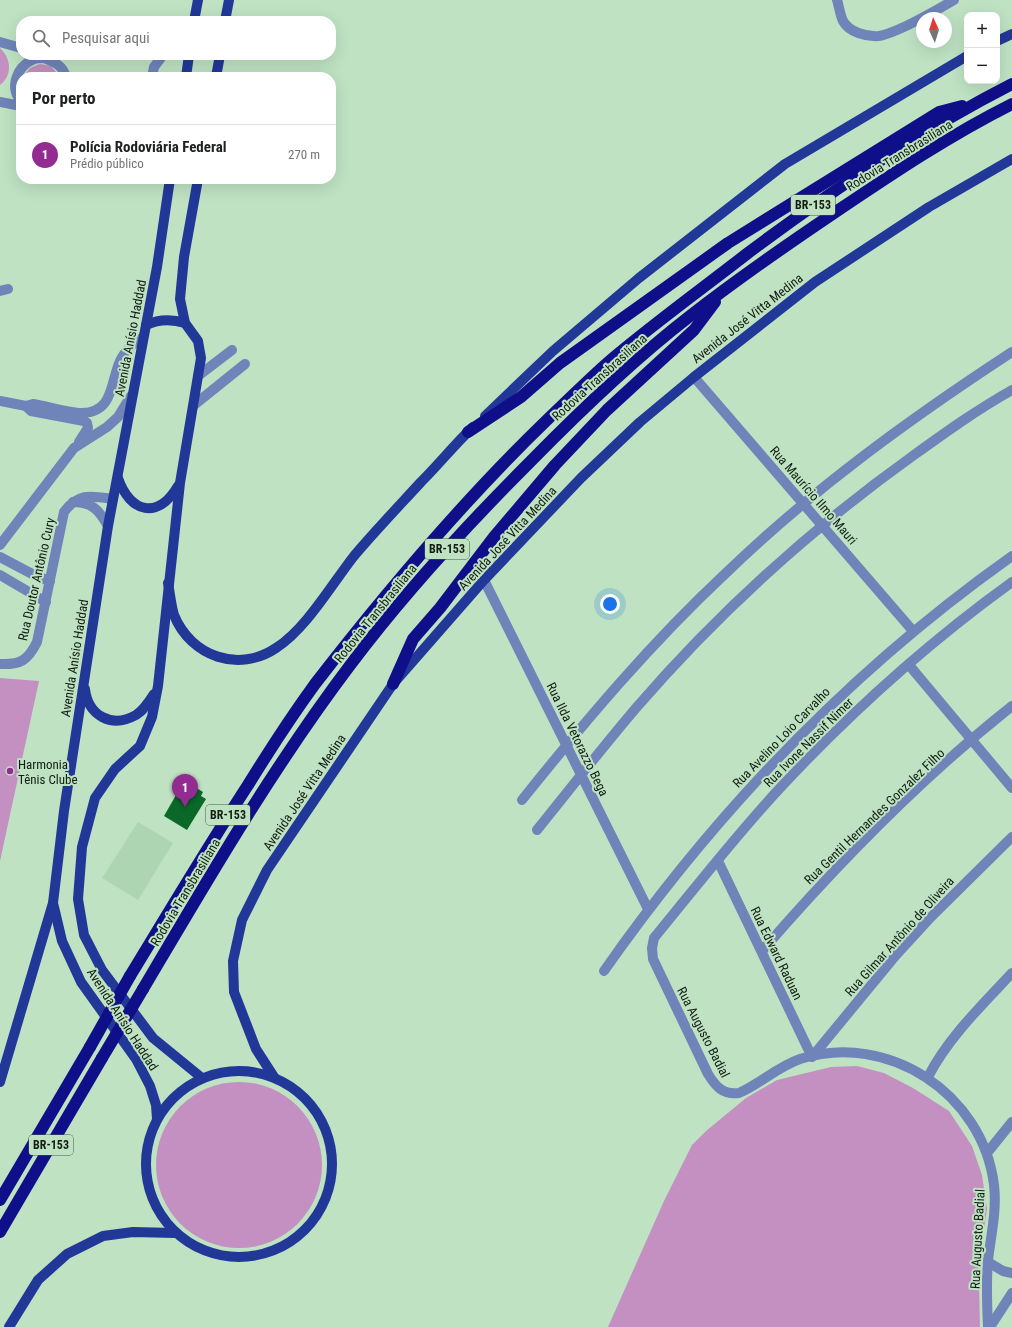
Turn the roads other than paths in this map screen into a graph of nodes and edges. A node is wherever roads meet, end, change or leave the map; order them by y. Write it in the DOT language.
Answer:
graph roads {
  1 [pos="198,0"];
  2 [pos="229,0"];
  3 [pos="837,0"];
  4 [pos="954,0"];
  5 [pos="194,16"];
  6 [pos="226,16"];
  7 [pos="1012,34"];
  8 [pos="1000,40"];
  9 [pos="0,42"];
  10 [pos="16,47"];
  11 [pos="964,58"];
  12 [pos="31,60"];
  13 [pos="51,60"];
  14 [pos="161,60"];
  15 [pos="188,60"];
  16 [pos="219,60"];
  17 [pos="18,72"];
  18 [pos="65,72"];
  19 [pos="153,72"];
  20 [pos="185,72"];
  21 [pos="217,72"];
  22 [pos="16,76"];
  23 [pos="1012,84"];
  24 [pos="16,90"];
  25 [pos="979,101"];
  26 [pos="0,102"];
  27 [pos="1012,104"];
  28 [pos="16,105"];
  29 [pos="1011,160"];
  30 [pos="169,184"];
  31 [pos="197,184"];
  32 [pos="724,290"];
  33 [pos="185,323"];
  34 [pos="146,325"];
  35 [pos="143,338"];
  36 [pos="232,350"];
  37 [pos="1012,352"];
  38 [pos="245,364"];
  39 [pos="198,376"];
  40 [pos="694,377"];
  41 [pos="1012,390"];
  42 [pos="131,396"];
  43 [pos="0,401"];
  44 [pos="194,405"];
  45 [pos="81,417"];
  46 [pos="468,432"];
  47 [pos="74,448"];
  48 [pos="118,478"];
  49 [pos="180,483"];
  50 [pos="113,499"];
  51 [pos="71,502"];
  52 [pos="804,503"];
  53 [pos="135,505"];
  54 [pos="823,525"];
  55 [pos="108,526"];
  56 [pos="0,545"];
  57 [pos="1012,556"];
  58 [pos="0,557"];
  59 [pos="0,575"];
  60 [pos="484,580"];
  61 [pos="50,581"];
  62 [pos="1012,582"];
  63 [pos="168,583"];
  64 [pos="46,602"];
  65 [pos="913,631"];
  66 [pos="0,664"];
  67 [pos="909,665"];
  68 [pos="84,679"];
  69 [pos="393,684"];
  70 [pos="158,686"];
  71 [pos="1012,706"];
  72 [pos="972,740"];
  73 [pos="567,745"];
  74 [pos="582,775"];
  75 [pos="1012,788"];
  76 [pos="522,800"];
  77 [pos="537,830"];
  78 [pos="1012,837"];
  79 [pos="718,861"];
  80 [pos="53,903"];
  81 [pos="648,909"];
  82 [pos="652,948"];
  83 [pos="762,951"];
  84 [pos="604,971"];
  85 [pos="1012,973"];
  86 [pos="812,1057"];
  87 [pos="274,1077"];
  88 [pos="928,1077"];
  89 [pos="202,1078"];
  90 [pos="0,1082"];
  91 [pos="157,1119"];
  92 [pos="1012,1122"];
  93 [pos="987,1154"];
  94 [pos="0,1200"];
  95 [pos="0,1232"];
  96 [pos="176,1233"];
  97 [pos="988,1262"];
  98 [pos="1012,1273"];
  99 [pos="1012,1293"];
  100 [pos="9,1327"];
  101 [pos="989,1327"];
  1 -- 5 [label="main road"];
  2 -- 6 [label="main road"];
  3 -- 4 [label="street"];
  7 -- 8 [label="main road"];
  9 -- 10 [label="street"];
  11 -- 46 [label="main road"];
  12 -- 17 [label="street"];
  13 -- 18 [label="street"];
  14 -- 19 [label="street"];
  15 -- 20 [label="main road"];
  16 -- 21 [label="main road"];
  22 -- 24 [label="street"];
  23 -- 25 [label="highway, Rodovia Transbrasiliana / BR-153"];
  25 -- 46 [label="highway"];
  25 -- 94 [label="highway, Rodovia Transbrasiliana / BR-153, bridge"];
  26 -- 28 [label="street"];
  27 -- 32 [label="highway, Rodovia Transbrasiliana / BR-153"];
  29 -- 40 [label="main road, Avenida José Vitta Medina"];
  30 -- 34 [label="main road, Avenida Anísio Haddad"];
  31 -- 33 [label="main road, Avenida Anísio Haddad"];
  32 -- 69 [label="highway"];
  32 -- 95 [label="highway, Rodovia Transbrasiliana / BR-153, bridge"];
  33 -- 34 [label="main road"];
  33 -- 39 [label="main road, Avenida Anísio Haddad"];
  34 -- 35 [label="main road, Avenida Anísio Haddad"];
  35 -- 42 [label="main road, Avenida Anísio Haddad"];
  35 -- 45 [label="street"];
  36 -- 39 [label="street"];
  37 -- 52 [label="street"];
  38 -- 44 [label="street"];
  39 -- 44 [label="main road, Avenida Anísio Haddad"];
  40 -- 52 [label="street, Rua Maurício Ilmo Mauri"];
  40 -- 60 [label="main road, Avenida José Vitta Medina"];
  41 -- 54 [label="street"];
  42 -- 47 [label="street"];
  42 -- 48 [label="main road, Avenida Anísio Haddad"];
  43 -- 45 [label="street"];
  44 -- 49 [label="main road, Avenida Anísio Haddad"];
  45 -- 47 [label="street"];
  46 -- 63 [label="main road"];
  47 -- 56 [label="street"];
  48 -- 50 [label="main road, Avenida Anísio Haddad"];
  48 -- 53 [label="main road"];
  49 -- 53 [label="main road"];
  49 -- 63 [label="main road, Avenida Anísio Haddad"];
  50 -- 51 [label="street"];
  50 -- 53 [label="main road"];
  50 -- 55 [label="main road, Avenida Anísio Haddad"];
  51 -- 55 [label="street"];
  51 -- 61 [label="street, Rua Doutor Antônio Cury"];
  52 -- 54 [label="street, Rua Maurício Ilmo Mauri"];
  52 -- 73 [label="street"];
  54 -- 65 [label="street, Rua Maurício Ilmo Mauri"];
  54 -- 74 [label="street"];
  55 -- 68 [label="main road, Avenida Anísio Haddad"];
  57 -- 65 [label="street, Rua Avelino Loio Carvalho"];
  58 -- 61 [label="street"];
  59 -- 64 [label="street"];
  60 -- 69 [label="main road, Avenida José Vitta Medina"];
  60 -- 73 [label="street, Rua Ilda Vetorazzo Bega"];
  61 -- 64 [label="street, Rua Doutor Antônio Cury"];
  62 -- 67 [label="street, Rua Ivone Nassif Nimer"];
  63 -- 70 [label="main road, Avenida Anísio Haddad"];
  64 -- 66 [label="street, Rua Doutor Antônio Cury"];
  65 -- 81 [label="street, Rua Avelino Loio Carvalho"];
  67 -- 72 [label="street"];
  67 -- 79 [label="street, Rua Ivone Nassif Nimer"];
  68 -- 70 [label="main road"];
  68 -- 80 [label="main road, Avenida Anísio Haddad"];
  69 -- 87 [label="main road, Avenida José Vitta Medina"];
  70 -- 89 [label="main road, Avenida Anísio Haddad"];
  71 -- 72 [label="street, Rua Gentil Hernandes Gonzalez Filho"];
  72 -- 75 [label="street"];
  72 -- 83 [label="street, Rua Gentil Hernandes Gonzalez Filho"];
  73 -- 74 [label="street, Rua Ilda Vetorazzo Bega"];
  73 -- 76 [label="street"];
  74 -- 77 [label="street"];
  74 -- 81 [label="street, Rua Ilda Vetorazzo Bega"];
  78 -- 86 [label="street, Rua Gilmar Antônio de Oliveira"];
  79 -- 82 [label="street, Rua Ivone Nassif Nimer"];
  79 -- 83 [label="street, Rua Edward Raduan"];
  80 -- 90 [label="main road"];
  80 -- 91 [label="main road, Avenida Anísio Haddad"];
  81 -- 84 [label="street, Rua Avelino Loio Carvalho"];
  82 -- 86 [label="street, Rua Augusto Badial"];
  83 -- 86 [label="street, Rua Edward Raduan"];
  85 -- 88 [label="street"];
  86 -- 88 [label="street, Rua Augusto Badial"];
  87 -- 89 [label="main road"];
  87 -- 96 [label="main road"];
  88 -- 93 [label="street, Rua Augusto Badial"];
  89 -- 91 [label="main road"];
  91 -- 96 [label="main road"];
  92 -- 93 [label="street"];
  93 -- 97 [label="street, Rua Augusto Badial"];
  96 -- 100 [label="main road"];
  97 -- 98 [label="street"];
  97 -- 101 [label="street, Rua Augusto Badial"];
  99 -- 101 [label="street"];
}
